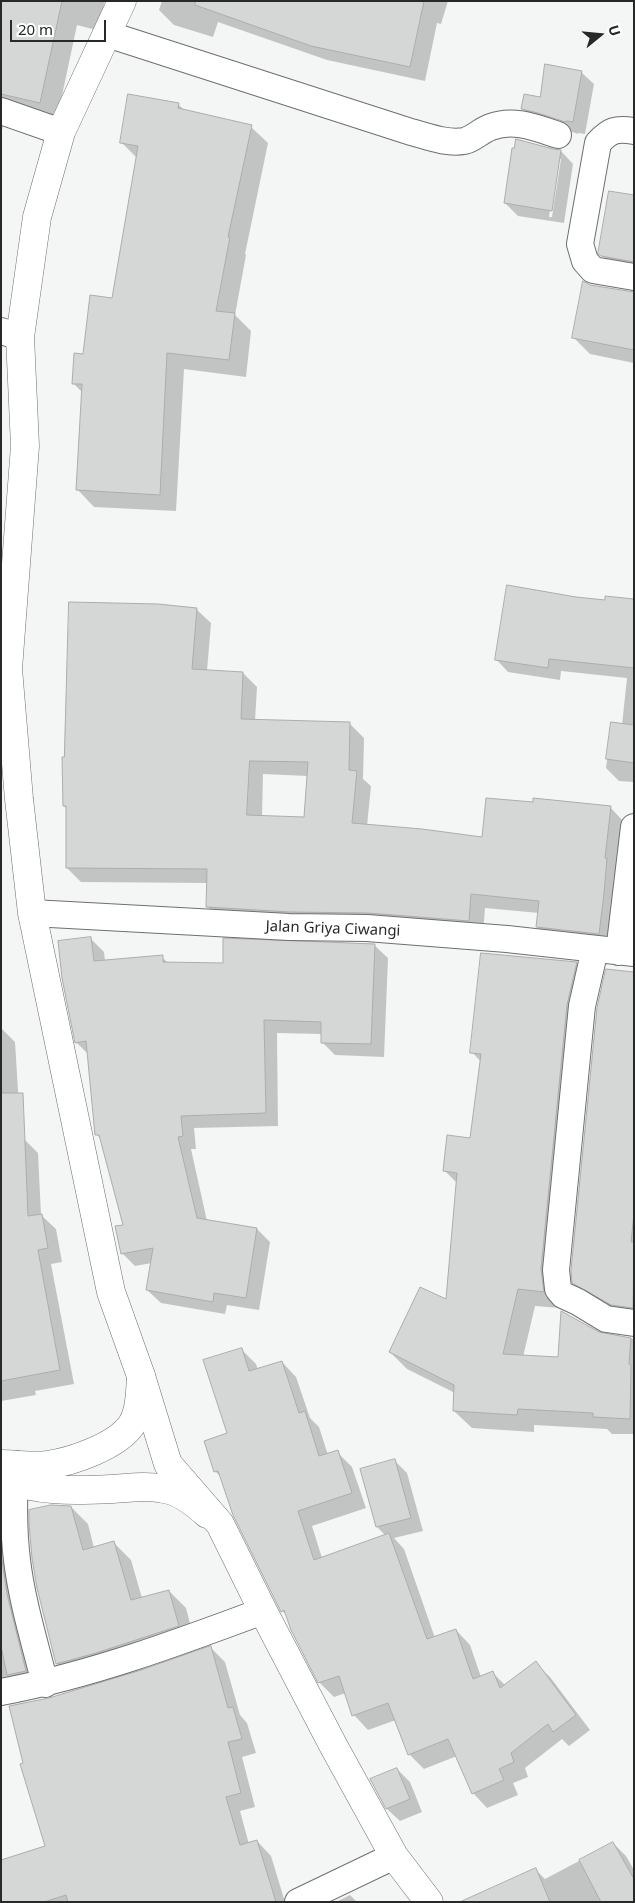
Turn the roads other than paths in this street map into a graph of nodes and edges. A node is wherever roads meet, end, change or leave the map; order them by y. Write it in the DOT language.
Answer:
graph roads {
  1 [pos="122,1"];
  2 [pos="107,34"];
  3 [pos="1,111"];
  4 [pos="634,131"];
  5 [pos="61,132"];
  6 [pos="558,135"];
  7 [pos="634,277"];
  8 [pos="11,334"];
  9 [pos="9,555"];
  10 [pos="10,796"];
  11 [pos="634,827"];
  12 [pos="32,913"];
  13 [pos="616,951"];
  14 [pos="634,1323"];
  15 [pos="141,1376"];
  16 [pos="8,1472"];
  17 [pos="220,1524"];
  18 [pos="263,1611"];
  19 [pos="46,1684"];
  20 [pos="1,1692"];
  21 [pos="394,1856"];
  22 [pos="298,1902"];
  23 [pos="429,1902"];
  1 -- 2 [label="main road"];
  2 -- 5 [label="main road"];
  2 -- 6 [label="street"];
  3 -- 5 [label="street"];
  4 -- 7 [label="street"];
  5 -- 8 [label="main road"];
  8 -- 9 [label="main road"];
  9 -- 10 [label="main road"];
  10 -- 12 [label="main road"];
  11 -- 13 [label="street"];
  12 -- 13 [label="street, Jalan Griya Ciwangi"];
  12 -- 15 [label="main road"];
  13 -- 14 [label="street"];
  15 -- 16 [label="main road"];
  15 -- 17 [label="main road"];
  16 -- 17 [label="main road"];
  16 -- 19 [label="street"];
  17 -- 18 [label="main road"];
  18 -- 19 [label="street"];
  18 -- 21 [label="main road"];
  19 -- 20 [label="street"];
  21 -- 22 [label="street"];
  21 -- 23 [label="main road"];
}
